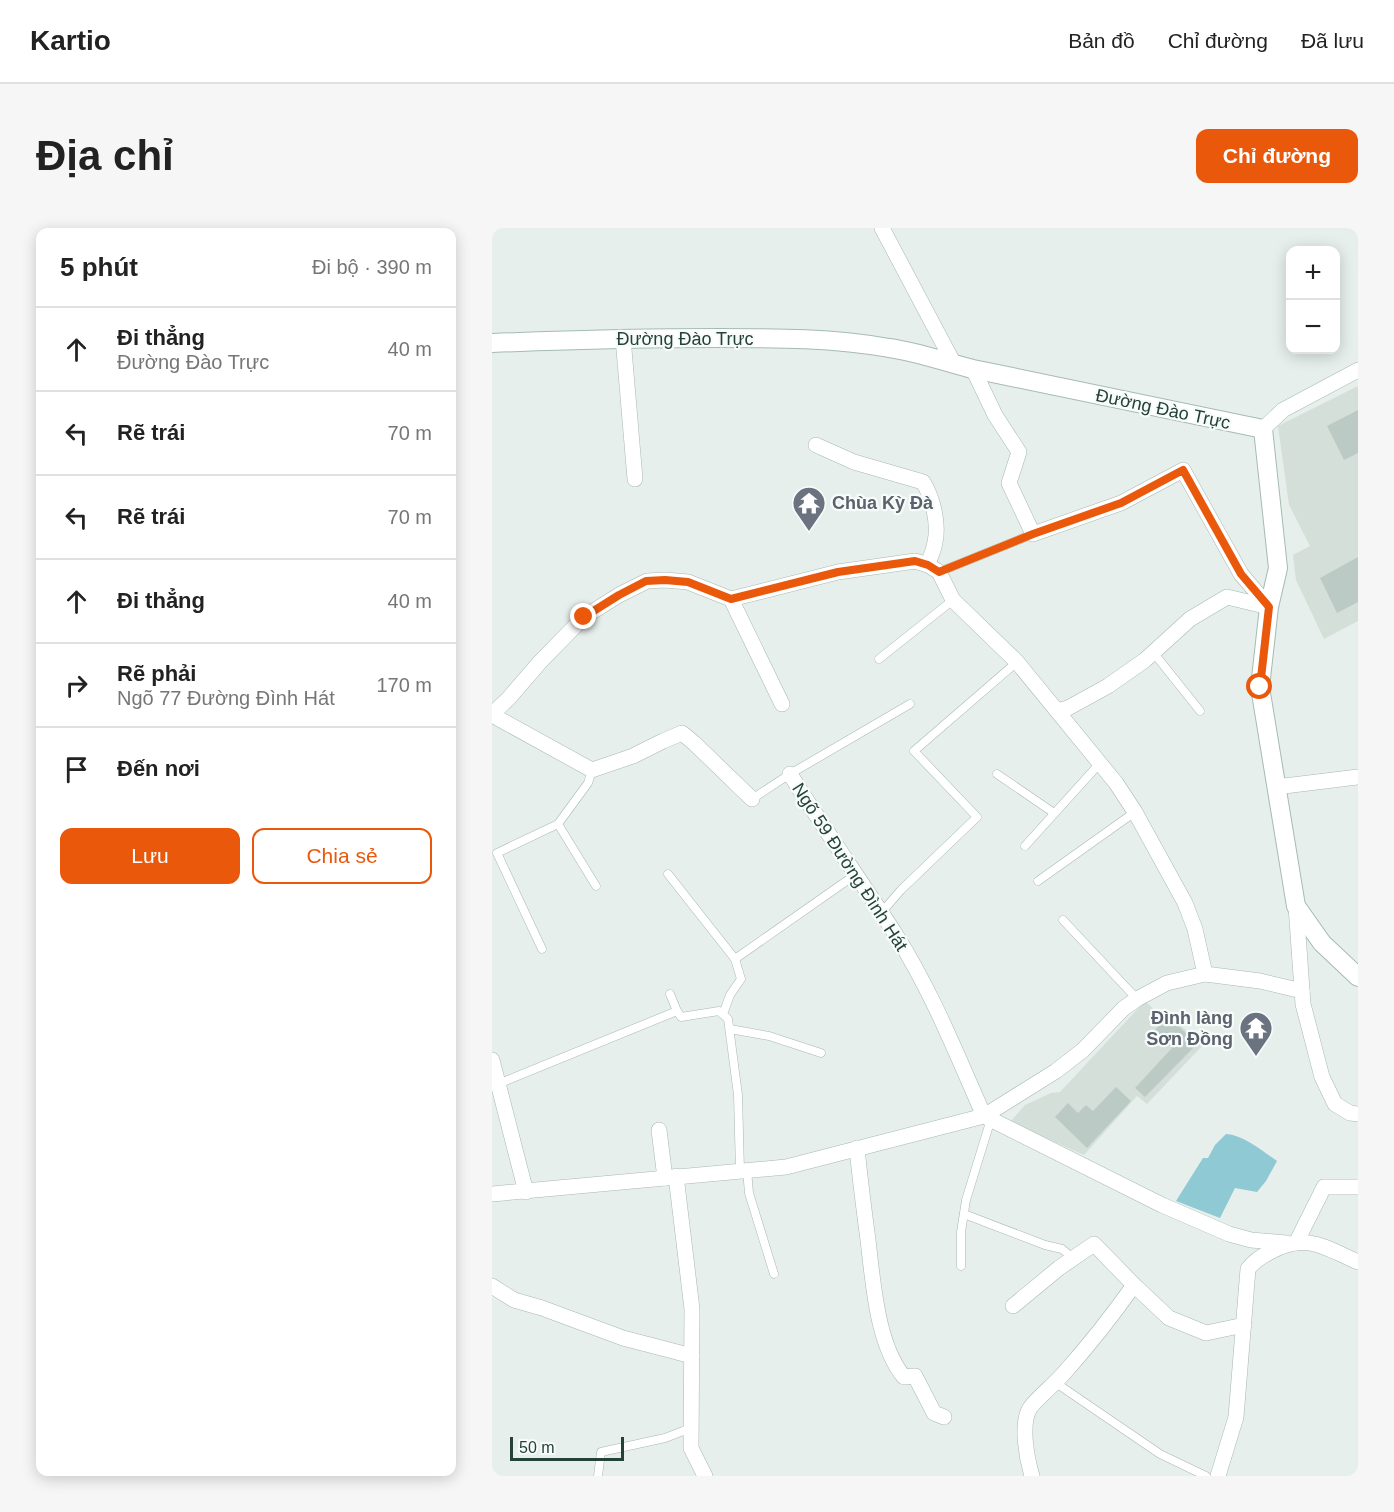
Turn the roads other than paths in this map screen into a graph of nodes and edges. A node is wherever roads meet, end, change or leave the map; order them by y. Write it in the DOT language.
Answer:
graph roads {
  1 [pos="882,228"];
  2 [pos="623,338"];
  3 [pos="492,343"];
  4 [pos="954,364"];
  5 [pos="973,369"];
  6 [pos="1358,370"];
  7 [pos="1263,429"];
  8 [pos="816,445"];
  9 [pos="635,478"];
  10 [pos="1033,534"];
  11 [pos="933,569"];
  12 [pos="731,599"];
  13 [pos="953,600"];
  14 [pos="1269,607"];
  15 [pos="1154,652"];
  16 [pos="879,659"];
  17 [pos="1017,662"];
  18 [pos="782,704"];
  19 [pos="910,704"];
  20 [pos="1058,711"];
  21 [pos="1200,711"];
  22 [pos="492,714"];
  23 [pos="1100,763"];
  24 [pos="592,770"];
  25 [pos="790,774"];
  26 [pos="997,774"];
  27 [pos="1358,777"];
  28 [pos="1276,787"];
  29 [pos="752,799"];
  30 [pos="1135,812"];
  31 [pos="1054,813"];
  32 [pos="558,824"];
  33 [pos="1025,846"];
  34 [pos="668,874"];
  35 [pos="855,874"];
  36 [pos="1038,881"];
  37 [pos="596,886"];
  38 [pos="1296,906"];
  39 [pos="881,914"];
  40 [pos="1063,920"];
  41 [pos="542,949"];
  42 [pos="735,959"];
  43 [pos="1205,974"];
  44 [pos="1358,977"];
  45 [pos="1302,991"];
  46 [pos="670,994"];
  47 [pos="1137,999"];
  48 [pos="677,1011"];
  49 [pos="723,1014"];
  50 [pos="730,1029"];
  51 [pos="821,1053"];
  52 [pos="492,1060"];
  53 [pos="498,1084"];
  54 [pos="1358,1114"];
  55 [pos="987,1118"];
  56 [pos="659,1130"];
  57 [pos="857,1148"];
  58 [pos="743,1170"];
  59 [pos="671,1177"];
  60 [pos="1358,1187"];
  61 [pos="526,1192"];
  62 [pos="492,1194"];
  63 [pos="964,1214"];
  64 [pos="1291,1243"];
  65 [pos="1074,1258"];
  66 [pos="1358,1262"];
  67 [pos="961,1266"];
  68 [pos="774,1275"];
  69 [pos="492,1286"];
  70 [pos="1134,1286"];
  71 [pos="1013,1306"];
  72 [pos="1244,1325"];
  73 [pos="692,1356"];
  74 [pos="1056,1383"];
  75 [pos="944,1417"];
  76 [pos="691,1428"];
  77 [pos="598,1476"];
  78 [pos="705,1476"];
  79 [pos="1032,1476"];
  80 [pos="1206,1476"];
  81 [pos="1218,1476"];
  1 -- 4 [label="street"];
  2 -- 3 [label="street, Đường Đào Trực"];
  2 -- 4 [label="street, Đường Đào Trực"];
  2 -- 9 [label="street"];
  4 -- 5 [label="street, Đường Đào Trực"];
  5 -- 7 [label="street, Đường Đào Trực"];
  5 -- 10 [label="street"];
  6 -- 7 [label="street"];
  7 -- 14 [label="street"];
  8 -- 11 [label="street"];
  10 -- 11 [label="lane"];
  10 -- 14 [label="street"];
  11 -- 12 [label="street"];
  11 -- 13 [label="street"];
  12 -- 18 [label="street"];
  12 -- 22 [label="street"];
  13 -- 16 [label="lane"];
  13 -- 17 [label="street"];
  14 -- 15 [label="street"];
  14 -- 28 [label="street"];
  15 -- 20 [label="street"];
  15 -- 21 [label="lane"];
  17 -- 20 [label="street"];
  17 -- 39 [label="lane"];
  19 -- 25 [label="lane"];
  20 -- 23 [label="street"];
  22 -- 24 [label="street"];
  23 -- 30 [label="street"];
  23 -- 31 [label="lane"];
  24 -- 29 [label="street, Ngõ 59 Đường Đình Hát"];
  24 -- 32 [label="lane"];
  25 -- 29 [label="lane, Ngõ 59 Đường Đình Hát"];
  25 -- 35 [label="street, Ngõ 59 Đường Đình Hát"];
  26 -- 31 [label="lane"];
  27 -- 28 [label="street"];
  28 -- 38 [label="street"];
  30 -- 36 [label="lane"];
  30 -- 43 [label="street"];
  31 -- 33 [label="lane"];
  32 -- 37 [label="lane"];
  32 -- 41 [label="lane"];
  34 -- 42 [label="lane"];
  35 -- 39 [label="street, Ngõ 59 Đường Đình Hát"];
  35 -- 42 [label="lane"];
  38 -- 44 [label="street"];
  38 -- 45 [label="street"];
  39 -- 55 [label="street, Ngõ 59 Đường Đình Hát"];
  40 -- 47 [label="lane"];
  42 -- 49 [label="lane"];
  43 -- 45 [label="street"];
  43 -- 47 [label="street"];
  45 -- 54 [label="street"];
  46 -- 48 [label="lane"];
  47 -- 55 [label="street"];
  48 -- 49 [label="lane"];
  48 -- 53 [label="lane"];
  49 -- 50 [label="lane"];
  50 -- 51 [label="lane"];
  50 -- 58 [label="lane"];
  52 -- 53 [label="street"];
  53 -- 61 [label="street"];
  55 -- 57 [label="street"];
  55 -- 63 [label="lane"];
  55 -- 64 [label="street"];
  56 -- 59 [label="street"];
  57 -- 58 [label="street"];
  57 -- 75 [label="street"];
  58 -- 59 [label="street"];
  58 -- 68 [label="lane"];
  59 -- 61 [label="street"];
  59 -- 73 [label="street"];
  60 -- 64 [label="street"];
  61 -- 62 [label="street"];
  63 -- 65 [label="lane"];
  63 -- 67 [label="lane"];
  64 -- 66 [label="street"];
  64 -- 72 [label="street"];
  65 -- 70 [label="street"];
  65 -- 71 [label="street"];
  69 -- 73 [label="street"];
  70 -- 72 [label="street"];
  70 -- 74 [label="street"];
  72 -- 81 [label="street"];
  73 -- 76 [label="street"];
  74 -- 79 [label="street"];
  74 -- 80 [label="lane"];
  76 -- 77 [label="lane"];
  76 -- 78 [label="street"];
}
